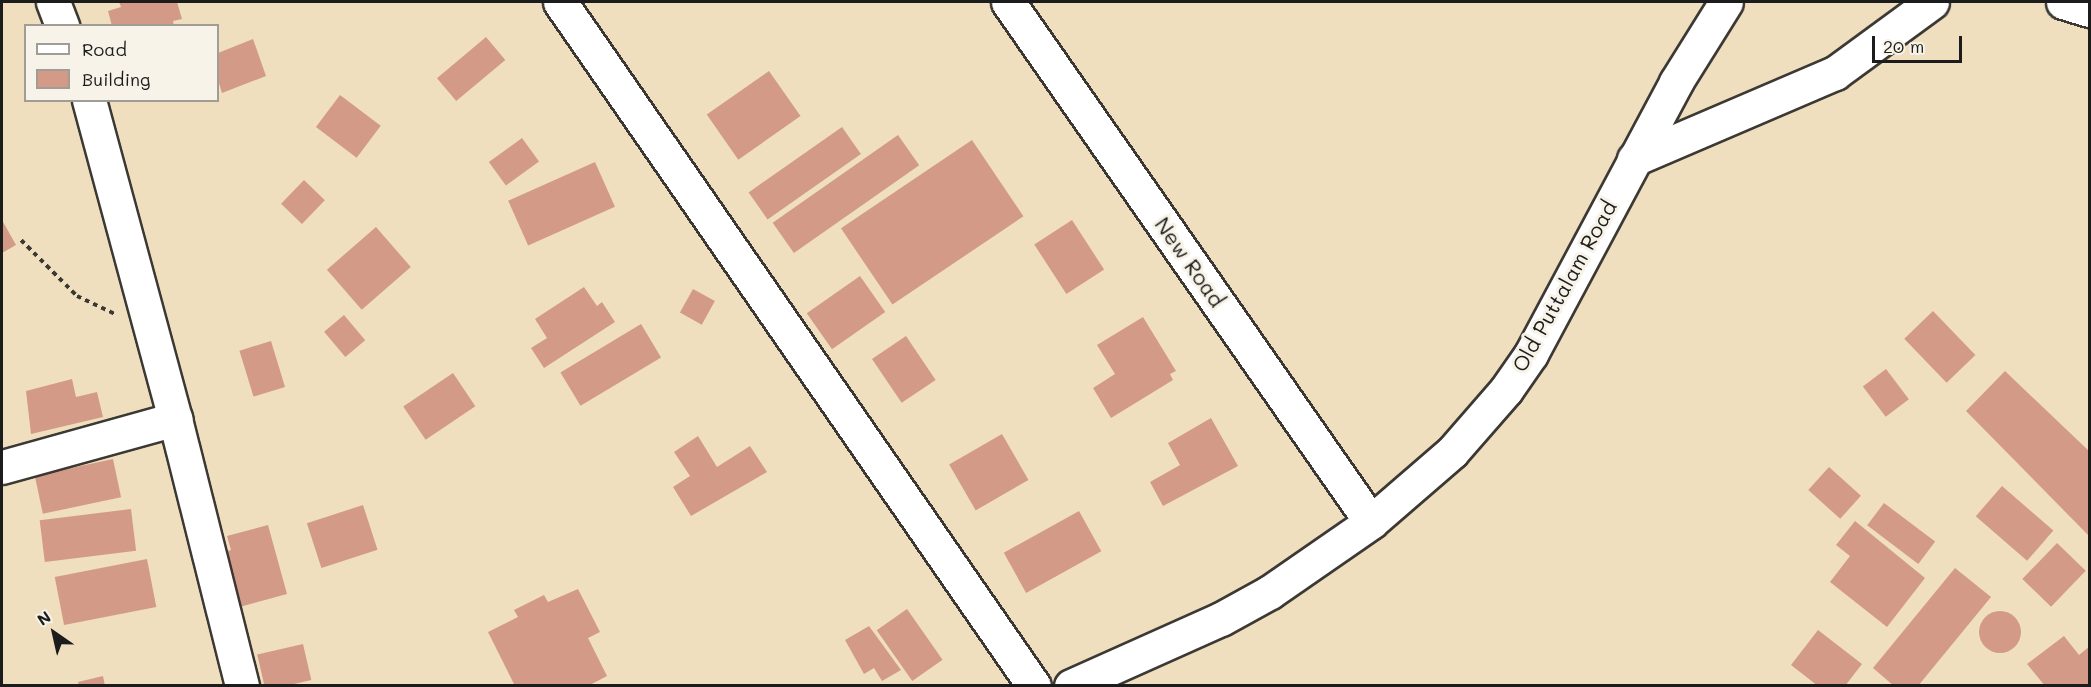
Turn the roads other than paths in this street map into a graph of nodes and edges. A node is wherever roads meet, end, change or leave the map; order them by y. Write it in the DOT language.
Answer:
graph roads {
  1 [pos="53,2"];
  2 [pos="560,2"];
  3 [pos="1008,2"];
  4 [pos="1726,2"];
  5 [pos="1932,2"];
  6 [pos="2063,2"];
  7 [pos="2090,10"];
  8 [pos="61,24"];
  9 [pos="90,102"];
  10 [pos="1634,159"];
  11 [pos="176,419"];
  12 [pos="2,467"];
  13 [pos="1371,522"];
  14 [pos="242,686"];
  15 [pos="1034,686"];
  16 [pos="1071,686"];
  1 -- 8 [label="street"];
  2 -- 15 [label="street"];
  3 -- 13 [label="street, New Road"];
  4 -- 10 [label="street, Old Puttalam Road"];
  5 -- 10 [label="street"];
  6 -- 7 [label="street"];
  9 -- 11 [label="street"];
  10 -- 13 [label="street, Old Puttalam Road"];
  11 -- 12 [label="street"];
  11 -- 14 [label="street"];
  13 -- 16 [label="street, Old Puttalam Road"];
}
